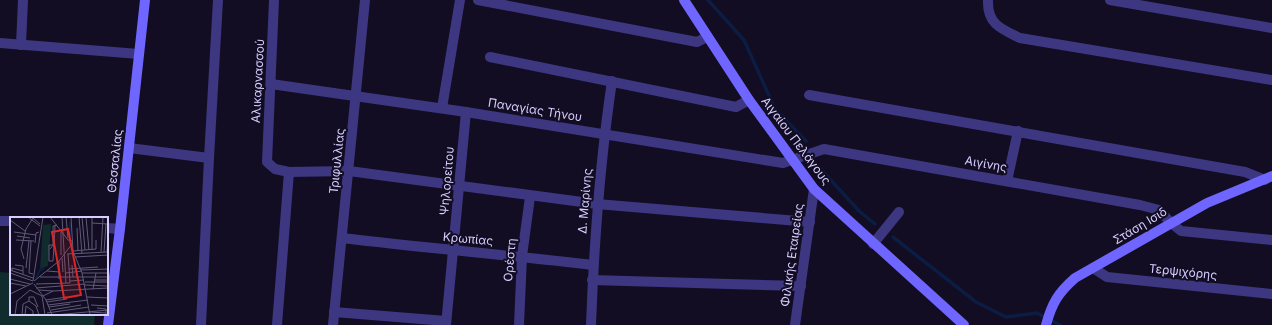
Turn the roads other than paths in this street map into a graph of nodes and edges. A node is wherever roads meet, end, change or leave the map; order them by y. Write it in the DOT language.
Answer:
graph roads {
  1 [pos="24,0"];
  2 [pos="144,0"];
  3 [pos="218,0"];
  4 [pos="274,0"];
  5 [pos="365,0"];
  6 [pos="460,0"];
  7 [pos="478,0"];
  8 [pos="684,0"];
  9 [pos="988,0"];
  10 [pos="1110,0"];
  11 [pos="512,4"];
  12 [pos="1272,28"];
  13 [pos="707,37"];
  14 [pos="0,43"];
  15 [pos="21,45"];
  16 [pos="139,54"];
  17 [pos="490,57"];
  18 [pos="1272,80"];
  19 [pos="612,81"];
  20 [pos="271,84"];
  21 [pos="809,95"];
  22 [pos="356,96"];
  23 [pos="749,100"];
  24 [pos="442,108"];
  25 [pos="466,112"];
  26 [pos="1018,131"];
  27 [pos="604,134"];
  28 [pos="129,148"];
  29 [pos="209,158"];
  30 [pos="794,161"];
  31 [pos="349,171"];
  32 [pos="289,172"];
  33 [pos="1268,178"];
  34 [pos="1008,181"];
  35 [pos="460,186"];
  36 [pos="814,189"];
  37 [pos="530,196"];
  38 [pos="597,204"];
  39 [pos="899,212"];
  40 [pos="0,221"];
  41 [pos="10,222"];
  42 [pos="810,222"];
  43 [pos="1170,222"];
  44 [pos="108,228"];
  45 [pos="120,229"];
  46 [pos="342,238"];
  47 [pos="1272,240"];
  48 [pos="873,244"];
  49 [pos="453,251"];
  50 [pos="522,256"];
  51 [pos="593,265"];
  52 [pos="1093,268"];
  53 [pos="592,280"];
  54 [pos="801,286"];
  55 [pos="1272,294"];
  56 [pos="334,312"];
  57 [pos="446,323"];
  58 [pos="108,325"];
  59 [pos="201,325"];
  60 [pos="277,325"];
  61 [pos="333,325"];
  62 [pos="519,325"];
  63 [pos="591,325"];
  64 [pos="795,325"];
  65 [pos="964,325"];
  66 [pos="1046,325"];
  1 -- 15 [label="street"];
  2 -- 16 [label="street, Θεσσαλίας"];
  3 -- 29 [label="street"];
  4 -- 20 [label="street, Αλικαρνασσού"];
  5 -- 22 [label="street, Τριφυλλίας"];
  6 -- 24 [label="street"];
  7 -- 11 [label="street"];
  8 -- 13 [label="street, Αιγαίου Πελάγους"];
  9 -- 18 [label="street"];
  10 -- 12 [label="street"];
  11 -- 13 [label="street"];
  13 -- 23 [label="street, Αιγαίου Πελάγους"];
  14 -- 15 [label="street"];
  15 -- 16 [label="street"];
  16 -- 28 [label="street, Θεσσαλίας"];
  17 -- 19 [label="street"];
  19 -- 23 [label="street"];
  19 -- 27 [label="street, Δ. Μαρίνης"];
  20 -- 22 [label="street, Παναγίας Τήνου"];
  20 -- 32 [label="street, Αλικαρνασσού"];
  21 -- 26 [label="street"];
  22 -- 24 [label="street, Παναγίας Τήνου"];
  22 -- 31 [label="street, Τριφυλλίας"];
  23 -- 30 [label="street, Αιγαίου Πελάγους"];
  24 -- 25 [label="street, Παναγίας Τήνου"];
  25 -- 27 [label="street, Παναγίας Τήνου"];
  25 -- 35 [label="street, Ψηλορείτου"];
  26 -- 33 [label="street"];
  26 -- 34 [label="street"];
  27 -- 30 [label="street, Παναγίας Τήνου"];
  27 -- 38 [label="street, Δ. Μαρίνης"];
  28 -- 29 [label="street"];
  28 -- 45 [label="street, Θεσσαλίας"];
  29 -- 59 [label="street"];
  30 -- 34 [label="street, Αιγίνης"];
  30 -- 36 [label="street, Αιγαίου Πελάγους"];
  31 -- 32 [label="street"];
  31 -- 35 [label="street"];
  31 -- 46 [label="street, Τριφυλλίας"];
  32 -- 60 [label="street"];
  33 -- 43 [label="street, Στάση Ισιδ"];
  34 -- 43 [label="street, Αιγίνης"];
  35 -- 37 [label="street"];
  35 -- 49 [label="street, Ψηλορείτου"];
  36 -- 42 [label="street, Φιλικής Εταιρείας"];
  36 -- 48 [label="street, Αιγαίου Πελάγους"];
  37 -- 38 [label="street"];
  37 -- 50 [label="street, Ορέστη"];
  38 -- 42 [label="street"];
  38 -- 51 [label="street, Δ. Μαρίνης"];
  39 -- 48 [label="street"];
  40 -- 41 [label="street"];
  42 -- 54 [label="street, Φιλικής Εταιρείας"];
  43 -- 47 [label="street, Αιγίνης"];
  43 -- 52 [label="street, Στάση Ισιδ"];
  44 -- 45 [label="street"];
  45 -- 58 [label="street, Θεσσαλίας"];
  46 -- 49 [label="street, Κρωπίας"];
  46 -- 56 [label="street, Τριφυλλίας"];
  48 -- 65 [label="street, Αιγαίου Πελάγους"];
  49 -- 50 [label="street, Κρωπίας"];
  49 -- 57 [label="street, Ψηλορείτου"];
  50 -- 51 [label="street, Κρωπίας"];
  50 -- 62 [label="street, Ορέστη"];
  51 -- 53 [label="street, Δ. Μαρίνης"];
  52 -- 55 [label="street, Τερψιχόρης"];
  52 -- 66 [label="street, Στάση Ισιδ"];
  53 -- 54 [label="street"];
  53 -- 63 [label="street, Δ. Μαρίνης"];
  54 -- 64 [label="street, Φιλικής Εταιρείας"];
  56 -- 57 [label="street"];
  56 -- 61 [label="street, Τριφυλλίας"];
}
